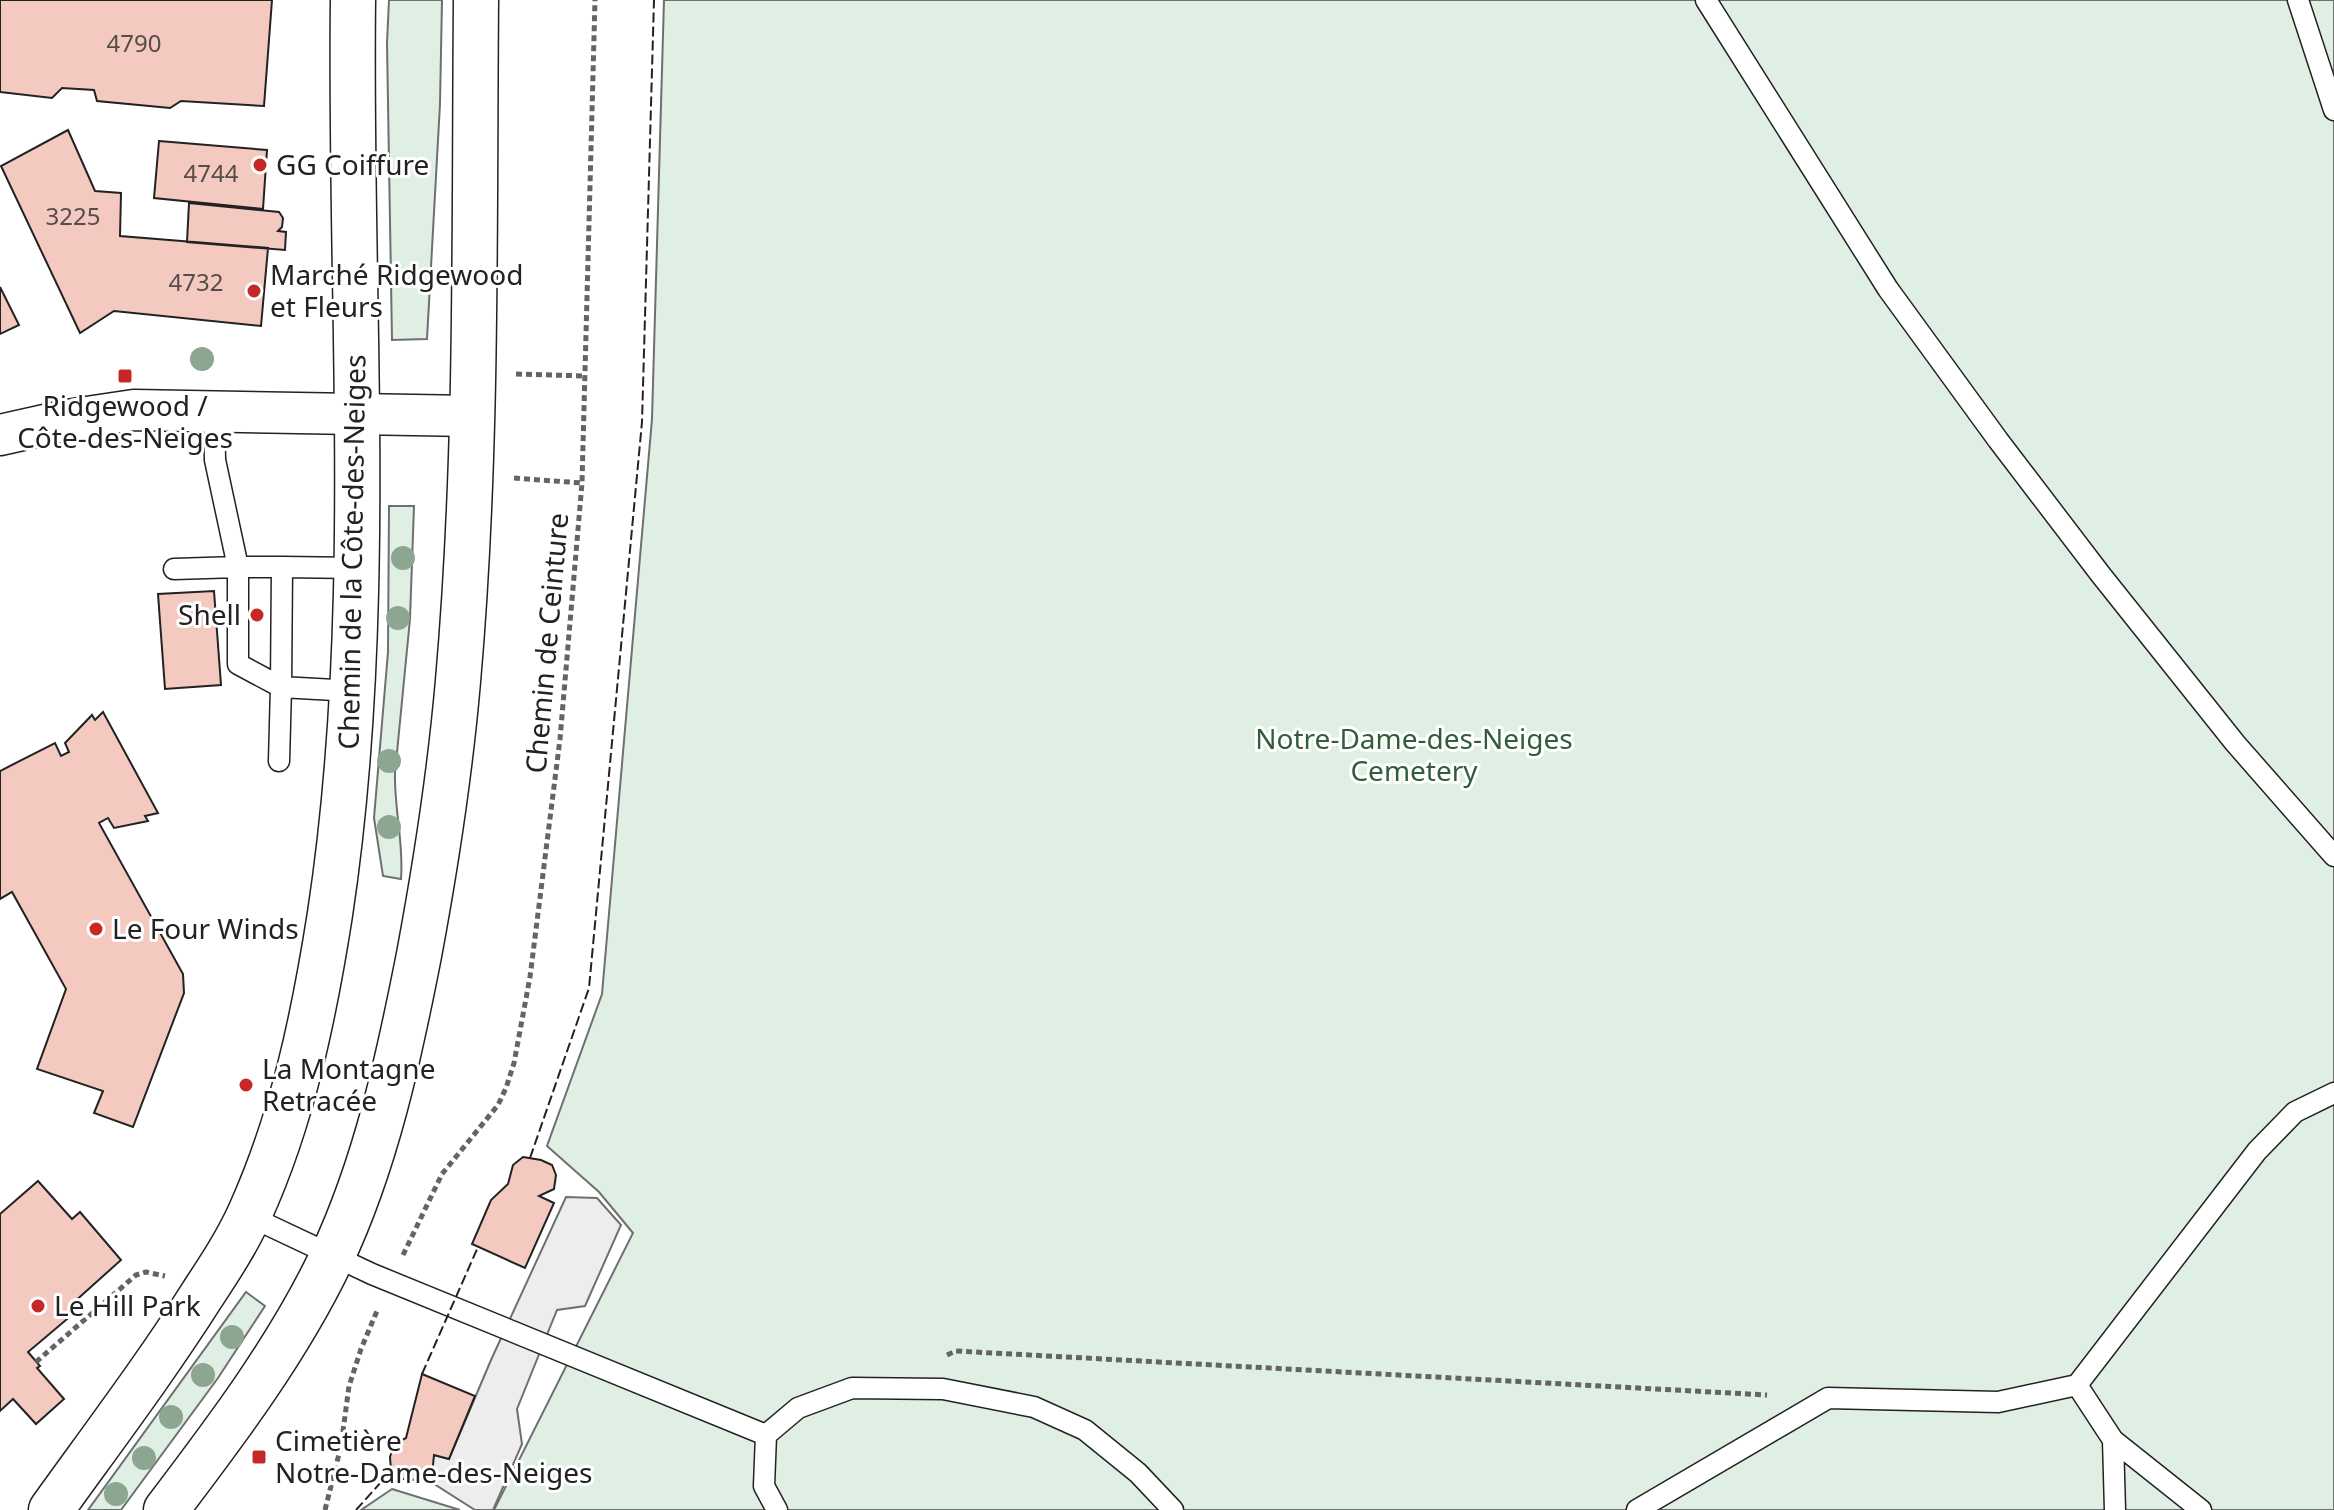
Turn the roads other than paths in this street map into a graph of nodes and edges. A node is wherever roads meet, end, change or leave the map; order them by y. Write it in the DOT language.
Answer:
graph roads {
  1 [pos="353,0"];
  2 [pos="476,0"];
  3 [pos="1706,0"];
  4 [pos="2298,0"];
  5 [pos="2334,110"];
  6 [pos="214,410"];
  7 [pos="356,414"];
  8 [pos="471,416"];
  9 [pos="0,435"];
  10 [pos="238,567"];
  11 [pos="282,567"];
  12 [pos="357,568"];
  13 [pos="174,569"];
  14 [pos="281,687"];
  15 [pos="353,691"];
  16 [pos="279,761"];
  17 [pos="2334,856"];
  18 [pos="2334,1093"];
  19 [pos="249,1216"];
  20 [pos="332,1256"];
  21 [pos="2077,1385"];
  22 [pos="766,1435"];
  23 [pos="2113,1440"];
  24 [pos="51,1510"];
  25 [pos="166,1510"];
  26 [pos="777,1510"];
  27 [pos="1173,1510"];
  28 [pos="1637,1510"];
  29 [pos="2115,1510"];
  30 [pos="2201,1510"];
  1 -- 7 [label="main road, Chemin de la Côte-des-Neiges"];
  2 -- 8 [label="main road"];
  3 -- 17 [label="lane"];
  4 -- 5 [label="lane"];
  6 -- 7 [label="street"];
  6 -- 9 [label="street"];
  6 -- 10 [label="lane"];
  7 -- 8 [label="street"];
  7 -- 12 [label="main road, Chemin de la Côte-des-Neiges"];
  8 -- 20 [label="main road"];
  10 -- 11 [label="lane"];
  10 -- 13 [label="lane"];
  10 -- 14 [label="lane"];
  11 -- 12 [label="lane"];
  11 -- 14 [label="lane"];
  12 -- 15 [label="main road, Chemin de la Côte-des-Neiges"];
  14 -- 15 [label="lane"];
  14 -- 16 [label="lane"];
  15 -- 19 [label="main road, Chemin de la Côte-des-Neiges"];
  18 -- 21 [label="lane"];
  19 -- 20 [label="lane"];
  19 -- 24 [label="main road, Chemin de la Côte-des-Neiges"];
  20 -- 22 [label="lane"];
  20 -- 25 [label="main road"];
  21 -- 23 [label="lane"];
  21 -- 28 [label="lane"];
  22 -- 26 [label="lane"];
  22 -- 27 [label="lane"];
  23 -- 29 [label="lane"];
  23 -- 30 [label="lane"];
}
